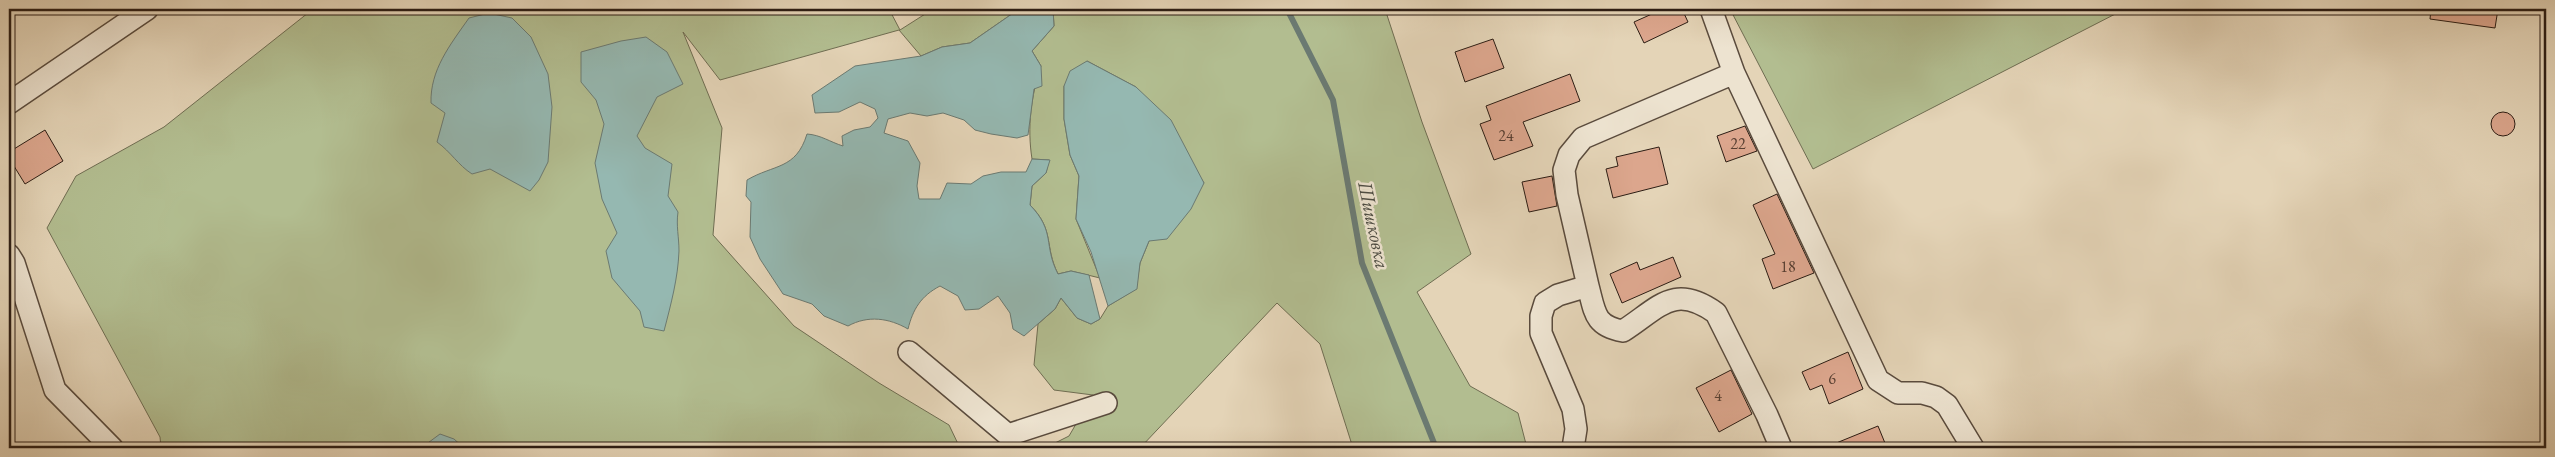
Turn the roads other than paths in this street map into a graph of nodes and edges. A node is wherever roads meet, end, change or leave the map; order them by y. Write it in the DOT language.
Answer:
graph roads {
  1 [pos="147,9"];
  2 [pos="1711,9"];
  3 [pos="1734,72"];
  4 [pos="9,104"];
  5 [pos="9,255"];
  6 [pos="1588,286"];
  7 [pos="909,352"];
  8 [pos="1106,403"];
  9 [pos="1008,441"];
  10 [pos="112,448"];
  11 [pos="1574,448"];
  12 [pos="1781,448"];
  13 [pos="1973,448"];
  1 -- 4 [label="street"];
  2 -- 3 [label="street"];
  3 -- 6 [label="street"];
  3 -- 13 [label="street"];
  5 -- 10 [label="street"];
  6 -- 11 [label="street"];
  6 -- 12 [label="street"];
  7 -- 9 [label="street"];
  8 -- 9 [label="street"];
}
